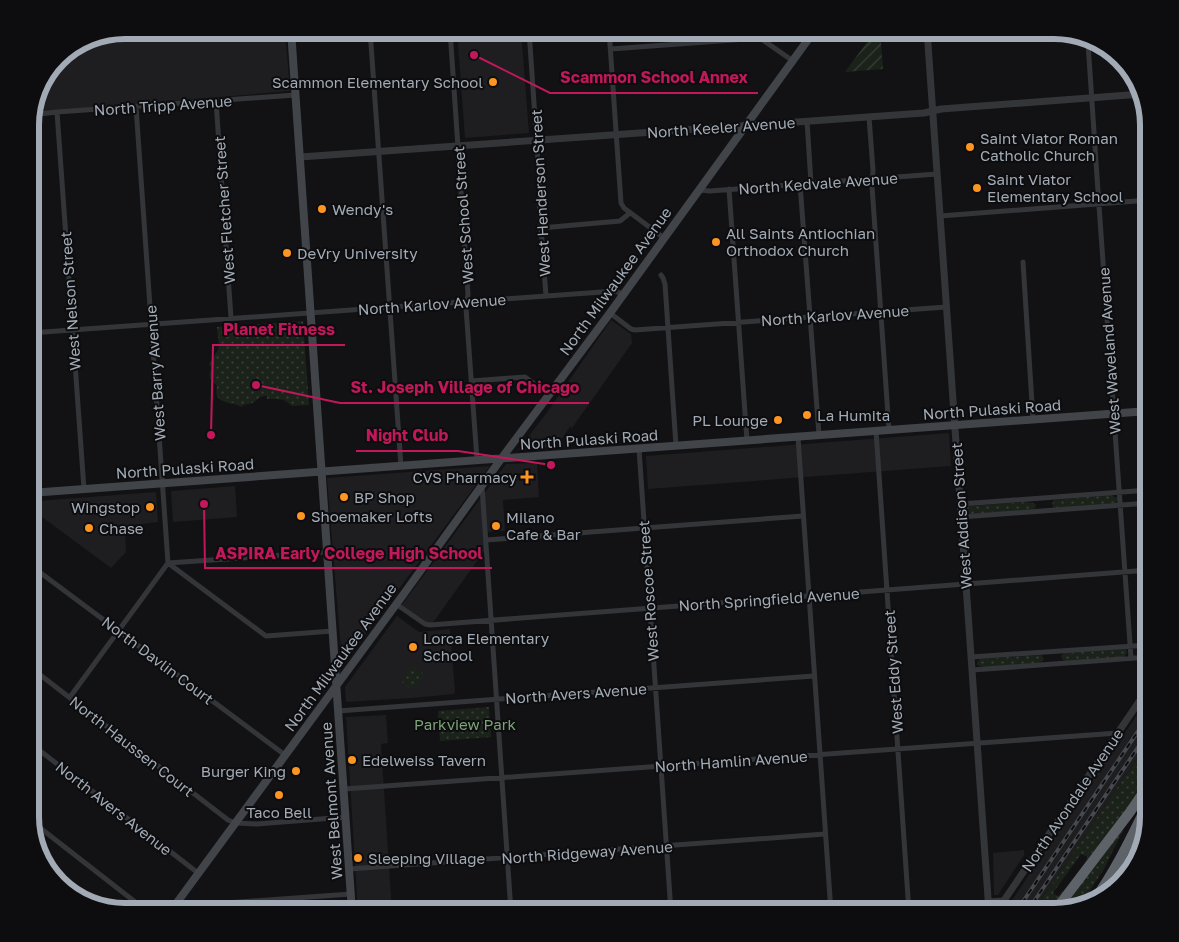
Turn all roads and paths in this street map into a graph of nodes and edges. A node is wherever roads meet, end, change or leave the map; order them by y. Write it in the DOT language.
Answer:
graph roads {
  1 [pos="292,39"];
  2 [pos="371,39"];
  3 [pos="451,39"];
  4 [pos="530,39"];
  5 [pos="610,39"];
  6 [pos="746,39"];
  7 [pos="761,39"];
  8 [pos="809,39"];
  9 [pos="928,39"];
  10 [pos="1088,46"];
  11 [pos="611,49"];
  12 [pos="793,61"];
  13 [pos="295,95"];
  14 [pos="1134,95"];
  15 [pos="1092,98"];
  16 [pos="216,101"];
  17 [pos="136,107"];
  18 [pos="933,111"];
  19 [pos="57,112"];
  20 [pos="40,114"];
  21 [pos="869,117"];
  22 [pos="807,121"];
  23 [pos="747,125"];
  24 [pos="617,134"];
  25 [pos="537,140"];
  26 [pos="458,146"];
  27 [pos="378,151"];
  28 [pos="300,157"];
  29 [pos="937,174"];
  30 [pos="873,178"];
  31 [pos="811,183"];
  32 [pos="800,184"];
  33 [pos="729,189"];
  34 [pos="699,190"];
  35 [pos="1140,201"];
  36 [pos="1100,204"];
  37 [pos="630,212"];
  38 [pos="940,216"];
  39 [pos="541,228"];
  40 [pos="664,238"];
  41 [pos="1023,262"];
  42 [pos="661,275"];
  43 [pos="623,295"];
  44 [pos="546,296"];
  45 [pos="467,302"];
  46 [pos="390,307"];
  47 [pos="946,307"];
  48 [pos="881,312"];
  49 [pos="310,313"];
  50 [pos="610,313"];
  51 [pos="811,316"];
  52 [pos="231,318"];
  53 [pos="739,322"];
  54 [pos="152,324"];
  55 [pos="668,327"];
  56 [pos="72,330"];
  57 [pos="39,332"];
  58 [pos="472,381"];
  59 [pos="548,394"];
  60 [pos="1140,412"];
  61 [pos="1112,414"];
  62 [pos="1034,419"];
  63 [pos="955,425"];
  64 [pos="889,430"];
  65 [pos="876,431"];
  66 [pos="819,435"];
  67 [pos="798,437"];
  68 [pos="747,441"];
  69 [pos="676,446"];
  70 [pos="638,449"];
  71 [pos="501,459"];
  72 [pos="477,460"];
  73 [pos="401,466"];
  74 [pos="321,472"];
  75 [pos="162,484"];
  76 [pos="482,486"];
  77 [pos="84,490"];
  78 [pos="1140,491"];
  79 [pos="39,492"];
  80 [pos="1118,493"];
  81 [pos="1049,498"];
  82 [pos="1037,499"];
  83 [pos="961,504"];
  84 [pos="1140,504"];
  85 [pos="1119,505"];
  86 [pos="1050,510"];
  87 [pos="1038,511"];
  88 [pos="803,516"];
  89 [pos="962,517"];
  90 [pos="644,528"];
  91 [pos="486,540"];
  92 [pos="327,552"];
  93 [pos="168,563"];
  94 [pos="1140,571"];
  95 [pos="39,572"];
  96 [pos="1124,572"];
  97 [pos="966,584"];
  98 [pos="887,590"];
  99 [pos="809,596"];
  100 [pos="396,604"];
  101 [pos="649,608"];
  102 [pos="491,620"];
  103 [pos="119,631"];
  104 [pos="332,631"];
  105 [pos="1140,645"];
  106 [pos="1130,646"];
  107 [pos="1059,651"];
  108 [pos="1045,652"];
  109 [pos="971,657"];
  110 [pos="1140,657"];
  111 [pos="1130,658"];
  112 [pos="1060,664"];
  113 [pos="1046,665"];
  114 [pos="972,670"];
  115 [pos="39,674"];
  116 [pos="814,676"];
  117 [pos="337,685"];
  118 [pos="655,687"];
  119 [pos="70,697"];
  120 [pos="496,699"];
  121 [pos="1140,700"];
  122 [pos="338,711"];
  123 [pos="1118,733"];
  124 [pos="978,743"];
  125 [pos="898,749"];
  126 [pos="39,750"];
  127 [pos="286,755"];
  128 [pos="820,755"];
  129 [pos="660,766"];
  130 [pos="502,778"];
  131 [pos="344,789"];
  132 [pos="1140,797"];
  133 [pos="346,817"];
  134 [pos="1140,819"];
  135 [pos="235,823"];
  136 [pos="40,828"];
  137 [pos="825,834"];
  138 [pos="666,846"];
  139 [pos="508,858"];
  140 [pos="349,869"];
  141 [pos="198,873"];
  142 [pos="1101,890"];
  143 [pos="351,894"];
  144 [pos="178,900"];
  145 [pos="989,902"];
  146 [pos="136,903"];
  147 [pos="176,903"];
  148 [pos="182,903"];
  149 [pos="226,903"];
  150 [pos="352,903"];
  151 [pos="510,903"];
  152 [pos="670,903"];
  153 [pos="830,903"];
  154 [pos="909,903"];
  155 [pos="979,903"];
  156 [pos="1061,903"];
  1 -- 13 [label="main road, West Belmont Avenue"];
  2 -- 27 [label="street"];
  3 -- 26 [label="street, West School Street"];
  4 -- 25 [label="street, West Henderson Street"];
  5 -- 11 [label="street"];
  6 -- 11 [label="street"];
  7 -- 12 [label="street"];
  8 -- 12 [label="main road, North Milwaukee Avenue"];
  9 -- 18 [label="street, West Addison Street"];
  10 -- 15 [label="street, West Waveland Avenue"];
  11 -- 24 [label="street"];
  12 -- 23 [label="main road, North Milwaukee Avenue"];
  13 -- 16 [label="street, North Tripp Avenue"];
  13 -- 28 [label="main road, West Belmont Avenue"];
  14 -- 15 [label="street, North Keeler Avenue"];
  15 -- 18 [label="street, North Keeler Avenue"];
  15 -- 36 [label="street, West Waveland Avenue"];
  16 -- 17 [label="street, North Tripp Avenue"];
  16 -- 52 [label="street, West Fletcher Street"];
  17 -- 19 [label="street, North Tripp Avenue"];
  17 -- 54 [label="street, West Barry Avenue"];
  18 -- 21 [label="street, North Keeler Avenue"];
  18 -- 29 [label="street, West Addison Street"];
  19 -- 20 [label="street, North Tripp Avenue"];
  19 -- 56 [label="street, West Nelson Street"];
  21 -- 22 [label="street, North Keeler Avenue"];
  21 -- 30 [label="street"];
  22 -- 23 [label="street, North Keeler Avenue"];
  22 -- 31 [label="street"];
  23 -- 24 [label="street, North Keeler Avenue"];
  23 -- 34 [label="main road, North Milwaukee Avenue"];
  24 -- 25 [label="street, North Keeler Avenue"];
  24 -- 37 [label="street"];
  25 -- 26 [label="street, North Keeler Avenue"];
  25 -- 39 [label="street, West Henderson Street"];
  26 -- 27 [label="street, North Keeler Avenue"];
  26 -- 45 [label="street, West School Street"];
  27 -- 28 [label="street, North Keeler Avenue"];
  27 -- 46 [label="street"];
  28 -- 49 [label="main road, West Belmont Avenue"];
  29 -- 30 [label="street, North Kedvale Avenue"];
  29 -- 38 [label="street, West Addison Street"];
  30 -- 31 [label="street, North Kedvale Avenue"];
  30 -- 48 [label="street"];
  31 -- 32 [label="street, North Kedvale Avenue"];
  32 -- 33 [label="street, North Kedvale Avenue"];
  32 -- 51 [label="street"];
  33 -- 34 [label="street, North Kedvale Avenue"];
  33 -- 53 [label="street"];
  34 -- 40 [label="main road, North Milwaukee Avenue"];
  35 -- 36 [label="street"];
  36 -- 38 [label="street"];
  36 -- 61 [label="street, West Waveland Avenue"];
  37 -- 39 [label="street"];
  37 -- 40 [label="street"];
  38 -- 47 [label="street, West Addison Street"];
  39 -- 44 [label="street, West Henderson Street"];
  40 -- 43 [label="main road, North Milwaukee Avenue"];
  41 -- 62 [label="street"];
  42 -- 55 [label="street"];
  43 -- 44 [label="street, North Karlov Avenue"];
  43 -- 50 [label="main road, North Milwaukee Avenue"];
  44 -- 45 [label="street, North Karlov Avenue"];
  45 -- 46 [label="street, North Karlov Avenue"];
  45 -- 58 [label="street, West School Street"];
  46 -- 49 [label="street, North Karlov Avenue"];
  46 -- 73 [label="street"];
  47 -- 48 [label="street, North Karlov Avenue"];
  47 -- 63 [label="street, West Addison Street"];
  48 -- 51 [label="street, North Karlov Avenue"];
  48 -- 64 [label="street"];
  49 -- 52 [label="street, North Karlov Avenue"];
  49 -- 74 [label="main road, West Belmont Avenue"];
  50 -- 55 [label="street, North Karlov Avenue"];
  50 -- 59 [label="main road, North Milwaukee Avenue"];
  51 -- 53 [label="street, North Karlov Avenue"];
  51 -- 66 [label="street"];
  52 -- 54 [label="street, North Karlov Avenue"];
  53 -- 55 [label="street, North Karlov Avenue"];
  53 -- 68 [label="street"];
  54 -- 56 [label="street, North Karlov Avenue"];
  54 -- 75 [label="street, West Barry Avenue"];
  55 -- 69 [label="street"];
  56 -- 57 [label="street, North Karlov Avenue"];
  56 -- 77 [label="street, West Nelson Street"];
  58 -- 59 [label="street"];
  58 -- 72 [label="street, West School Street"];
  59 -- 71 [label="main road, North Milwaukee Avenue"];
  60 -- 61 [label="main road, North Pulaski Road"];
  61 -- 62 [label="main road, North Pulaski Road"];
  61 -- 80 [label="street, West Waveland Avenue"];
  62 -- 63 [label="main road, North Pulaski Road"];
  63 -- 64 [label="main road, North Pulaski Road"];
  63 -- 83 [label="street, West Addison Street"];
  64 -- 65 [label="main road, North Pulaski Road"];
  65 -- 66 [label="main road, North Pulaski Road"];
  65 -- 98 [label="street, West Eddy Street"];
  66 -- 67 [label="main road, North Pulaski Road"];
  67 -- 68 [label="main road, North Pulaski Road"];
  67 -- 88 [label="street"];
  68 -- 69 [label="main road, North Pulaski Road"];
  69 -- 70 [label="main road, North Pulaski Road"];
  70 -- 71 [label="main road, North Pulaski Road"];
  70 -- 90 [label="street, West Roscoe Street"];
  71 -- 72 [label="main road, North Pulaski Road"];
  71 -- 76 [label="main road, North Milwaukee Avenue"];
  72 -- 73 [label="main road, North Pulaski Road"];
  73 -- 74 [label="main road, North Pulaski Road"];
  74 -- 75 [label="main road, North Pulaski Road"];
  74 -- 92 [label="main road, West Belmont Avenue"];
  75 -- 77 [label="main road, North Pulaski Road"];
  75 -- 93 [label="street, West Barry Avenue"];
  76 -- 91 [label="street"];
  76 -- 100 [label="main road, North Milwaukee Avenue"];
  77 -- 79 [label="main road, North Pulaski Road"];
  78 -- 80 [label="street"];
  80 -- 81 [label="street"];
  80 -- 85 [label="street, West Waveland Avenue"];
  81 -- 82 [label="street"];
  81 -- 86 [label="street"];
  82 -- 83 [label="street"];
  82 -- 87 [label="street"];
  83 -- 89 [label="street, West Addison Street"];
  84 -- 85 [label="street"];
  85 -- 86 [label="street"];
  85 -- 96 [label="street, West Waveland Avenue"];
  86 -- 87 [label="street"];
  87 -- 89 [label="street"];
  88 -- 90 [label="street"];
  88 -- 99 [label="street"];
  89 -- 97 [label="street, West Addison Street"];
  90 -- 91 [label="street"];
  90 -- 101 [label="street, West Roscoe Street"];
  91 -- 102 [label="street"];
  92 -- 93 [label="street"];
  92 -- 104 [label="main road, West Belmont Avenue"];
  93 -- 103 [label="street"];
  93 -- 104 [label="street"];
  94 -- 96 [label="street, North Springfield Avenue"];
  95 -- 103 [label="street, North Davlin Court"];
  96 -- 97 [label="street, North Springfield Avenue"];
  96 -- 106 [label="street, West Waveland Avenue"];
  97 -- 98 [label="street, North Springfield Avenue"];
  97 -- 109 [label="street, West Addison Street"];
  98 -- 99 [label="street, North Springfield Avenue"];
  98 -- 125 [label="street, West Eddy Street"];
  99 -- 101 [label="street, North Springfield Avenue"];
  99 -- 116 [label="street"];
  100 -- 102 [label="street, North Springfield Avenue"];
  100 -- 117 [label="main road, North Milwaukee Avenue"];
  101 -- 102 [label="street, North Springfield Avenue"];
  101 -- 118 [label="street, West Roscoe Street"];
  102 -- 120 [label="street"];
  103 -- 119 [label="street"];
  103 -- 127 [label="street, North Davlin Court"];
  104 -- 117 [label="main road, West Belmont Avenue"];
  105 -- 106 [label="street"];
  106 -- 107 [label="street"];
  106 -- 111 [label="street, West Waveland Avenue"];
  107 -- 108 [label="street"];
  107 -- 112 [label="street"];
  108 -- 109 [label="street"];
  108 -- 113 [label="street"];
  109 -- 114 [label="street, West Addison Street"];
  110 -- 111 [label="street"];
  111 -- 112 [label="street"];
  112 -- 113 [label="street"];
  113 -- 114 [label="street"];
  114 -- 124 [label="street, West Addison Street"];
  115 -- 119 [label="street, North Haussen Court"];
  116 -- 118 [label="street, North Avers Avenue"];
  116 -- 128 [label="street"];
  117 -- 122 [label="main road, West Belmont Avenue"];
  117 -- 127 [label="main road, North Milwaukee Avenue"];
  118 -- 120 [label="street, North Avers Avenue"];
  118 -- 129 [label="street, West Roscoe Street"];
  119 -- 135 [label="street, North Haussen Court"];
  120 -- 122 [label="street, North Avers Avenue"];
  120 -- 130 [label="street"];
  121 -- 123 [label="street, North Avondale Avenue"];
  122 -- 131 [label="main road, West Belmont Avenue"];
  123 -- 124 [label="street, North Hamlin Avenue"];
  123 -- 145 [label="street, North Avondale Avenue"];
  124 -- 125 [label="street, North Hamlin Avenue"];
  124 -- 145 [label="street, West Addison Street"];
  125 -- 128 [label="street, North Hamlin Avenue"];
  125 -- 154 [label="street, West Eddy Street"];
  126 -- 141 [label="street, North Avers Avenue"];
  127 -- 135 [label="main road, North Milwaukee Avenue"];
  128 -- 129 [label="street, North Hamlin Avenue"];
  128 -- 137 [label="street"];
  129 -- 130 [label="street, North Hamlin Avenue"];
  129 -- 138 [label="street, West Roscoe Street"];
  130 -- 131 [label="street, North Hamlin Avenue"];
  130 -- 139 [label="street"];
  131 -- 133 [label="main road, West Belmont Avenue"];
  132 -- 156 [label="highway"];
  133 -- 135 [label="street"];
  133 -- 140 [label="main road, West Belmont Avenue"];
  134 -- 142 [label="highway"];
  135 -- 141 [label="main road, North Milwaukee Avenue"];
  136 -- 146 [label="street"];
  137 -- 138 [label="street, North Ridgeway Avenue"];
  137 -- 153 [label="street"];
  138 -- 139 [label="street, North Ridgeway Avenue"];
  138 -- 152 [label="street, West Roscoe Street"];
  139 -- 140 [label="street, North Ridgeway Avenue"];
  139 -- 151 [label="street"];
  140 -- 143 [label="main road, West Belmont Avenue"];
  141 -- 144 [label="main road, North Milwaukee Avenue"];
  143 -- 149 [label="street"];
  143 -- 150 [label="main road, West Belmont Avenue"];
  144 -- 147 [label="main road, North Milwaukee Avenue"];
  144 -- 148 [label="street"];
  145 -- 155 [label="street"];
}
